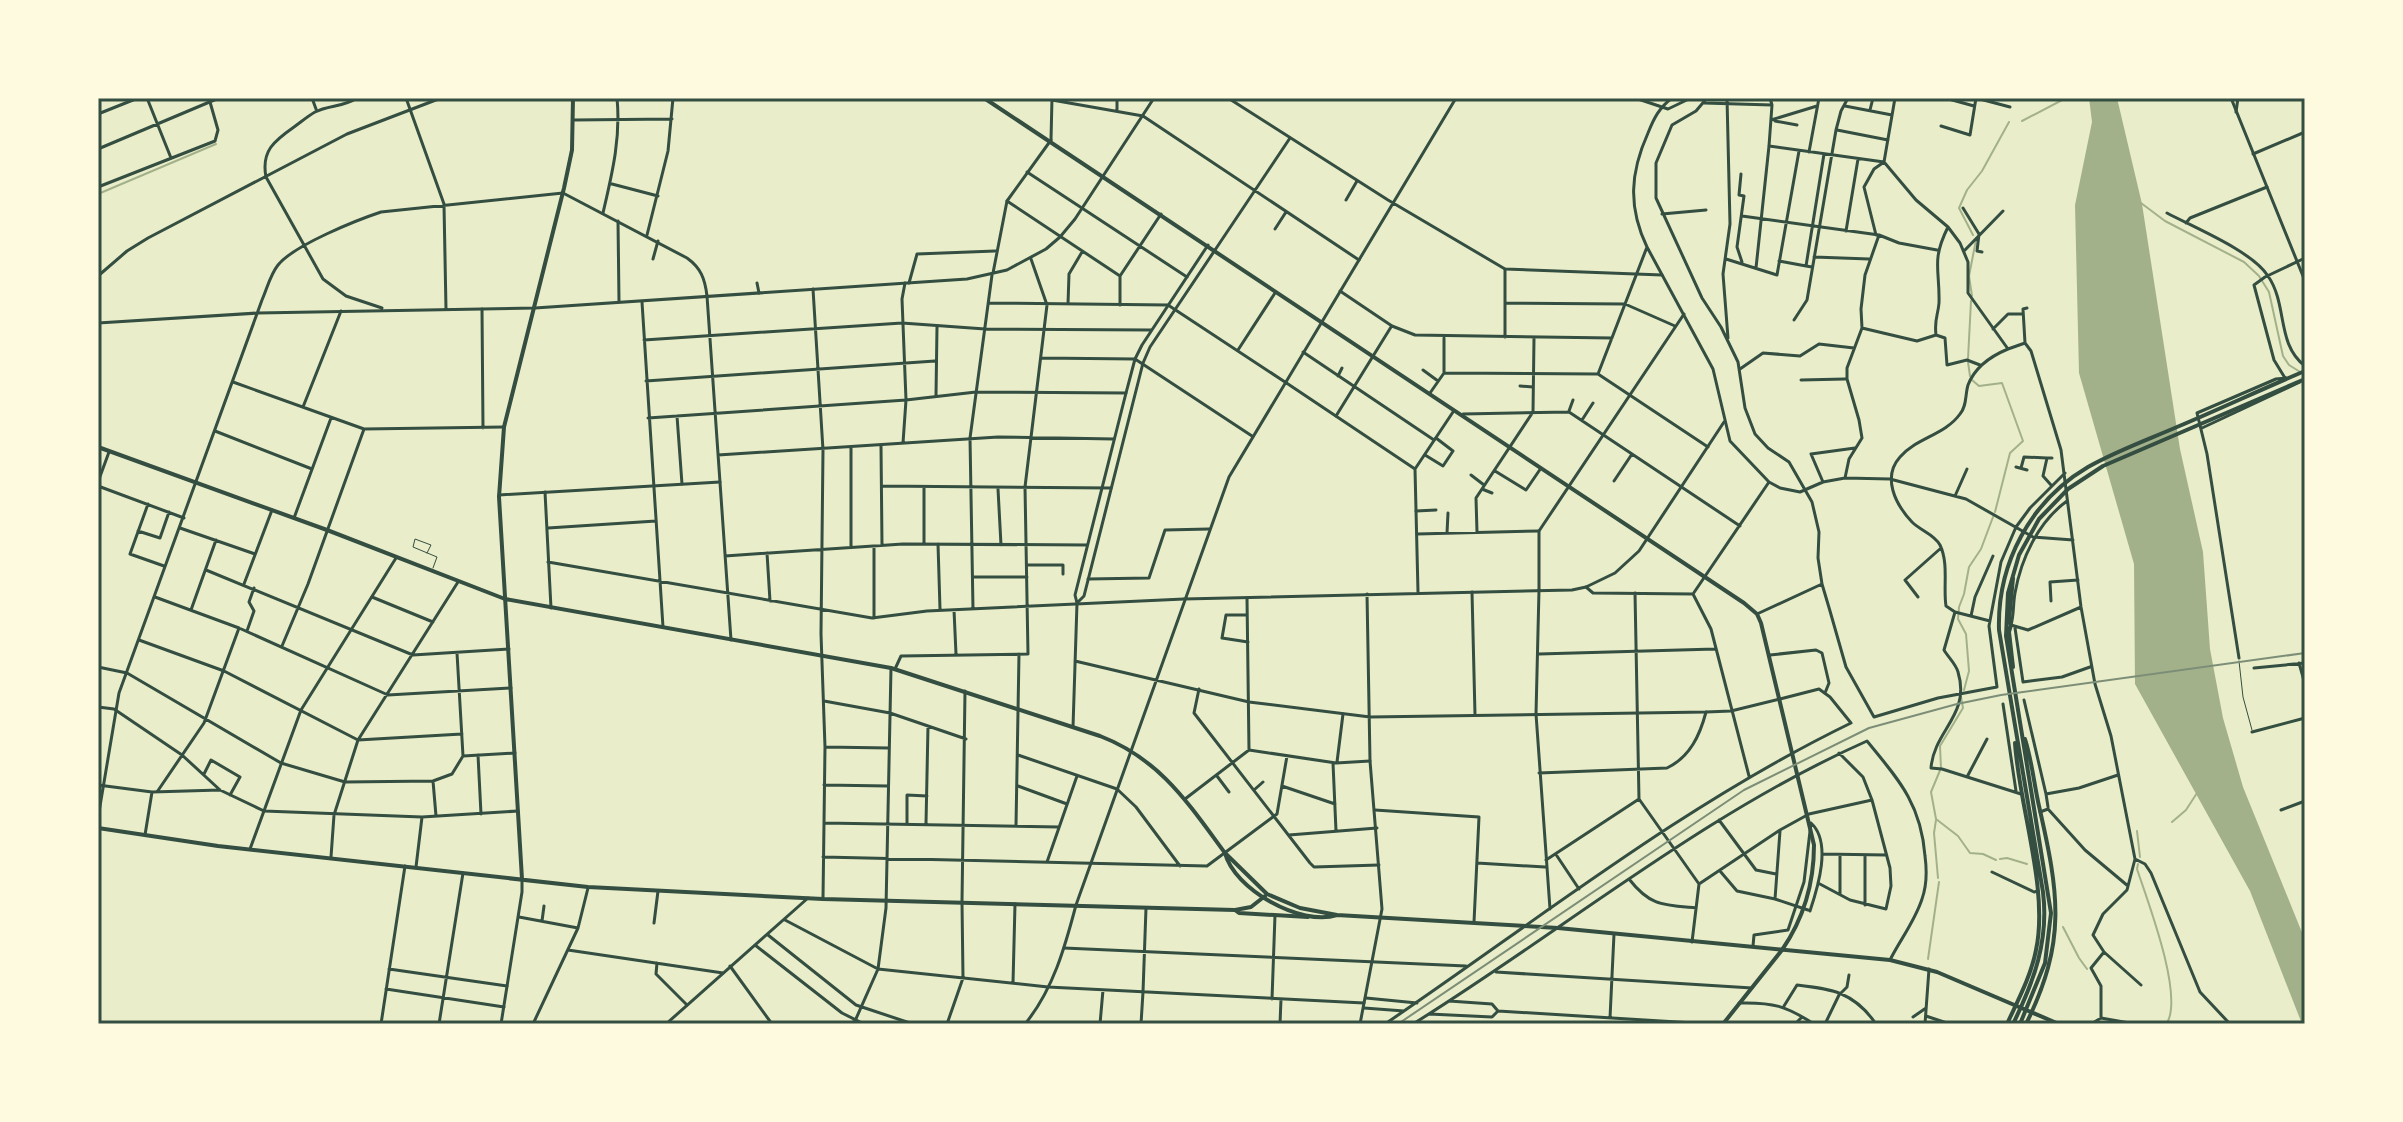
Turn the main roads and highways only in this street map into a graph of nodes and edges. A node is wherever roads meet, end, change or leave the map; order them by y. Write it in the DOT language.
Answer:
graph roads {
  1 [pos="573,98"];
  2 [pos="984,98"];
  3 [pos="2305,369"];
  4 [pos="2304,380"];
  5 [pos="98,447"];
  6 [pos="2016,553"];
  7 [pos="2015,564"];
  8 [pos="505,599"];
  9 [pos="1990,621"];
  10 [pos="1999,622"];
  11 [pos="2012,676"];
  12 [pos="2013,719"];
  13 [pos="2020,720"];
  14 [pos="98,828"];
  15 [pos="522,879"];
  16 [pos="1265,896"];
  17 [pos="1235,910"];
  18 [pos="1337,915"];
  19 [pos="1326,916"];
  20 [pos="1782,950"];
  21 [pos="2044,952"];
  22 [pos="2016,1005"];
  23 [pos="2032,1012"];
  24 [pos="1723,1024"];
  25 [pos="2007,1024"];
  26 [pos="2013,1024"];
  27 [pos="2020,1024"];
  28 [pos="2026,1024"];
  29 [pos="2059,1024"];
  1 -- 8 [label="main road"];
  2 -- 20 [label="main road"];
  3 -- 6 [label="main road"];
  4 -- 6 [label="main road"];
  5 -- 8 [label="main road"];
  6 -- 7 [label="main road"];
  6 -- 10 [label="main road"];
  7 -- 11 [label="main road"];
  7 -- 11 [label="main road"];
  8 -- 15 [label="main road"];
  8 -- 16 [label="main road"];
  9 -- 10 [label="main road"];
  10 -- 12 [label="main road"];
  11 -- 13 [label="main road"];
  12 -- 21 [label="main road"];
  12 -- 22 [label="main road"];
  13 -- 21 [label="main road"];
  13 -- 23 [label="main road"];
  14 -- 15 [label="main road"];
  15 -- 17 [label="main road"];
  16 -- 17 [label="main road"];
  16 -- 18 [label="main road"];
  16 -- 19 [label="main road"];
  17 -- 19 [label="main road"];
  18 -- 19 [label="main road"];
  18 -- 20 [label="main road"];
  20 -- 22 [label="main road"];
  20 -- 24 [label="main road"];
  21 -- 26 [label="main road"];
  21 -- 27 [label="main road"];
  22 -- 23 [label="main road"];
  22 -- 25 [label="main road"];
  23 -- 28 [label="main road"];
  23 -- 29 [label="main road"];
}
